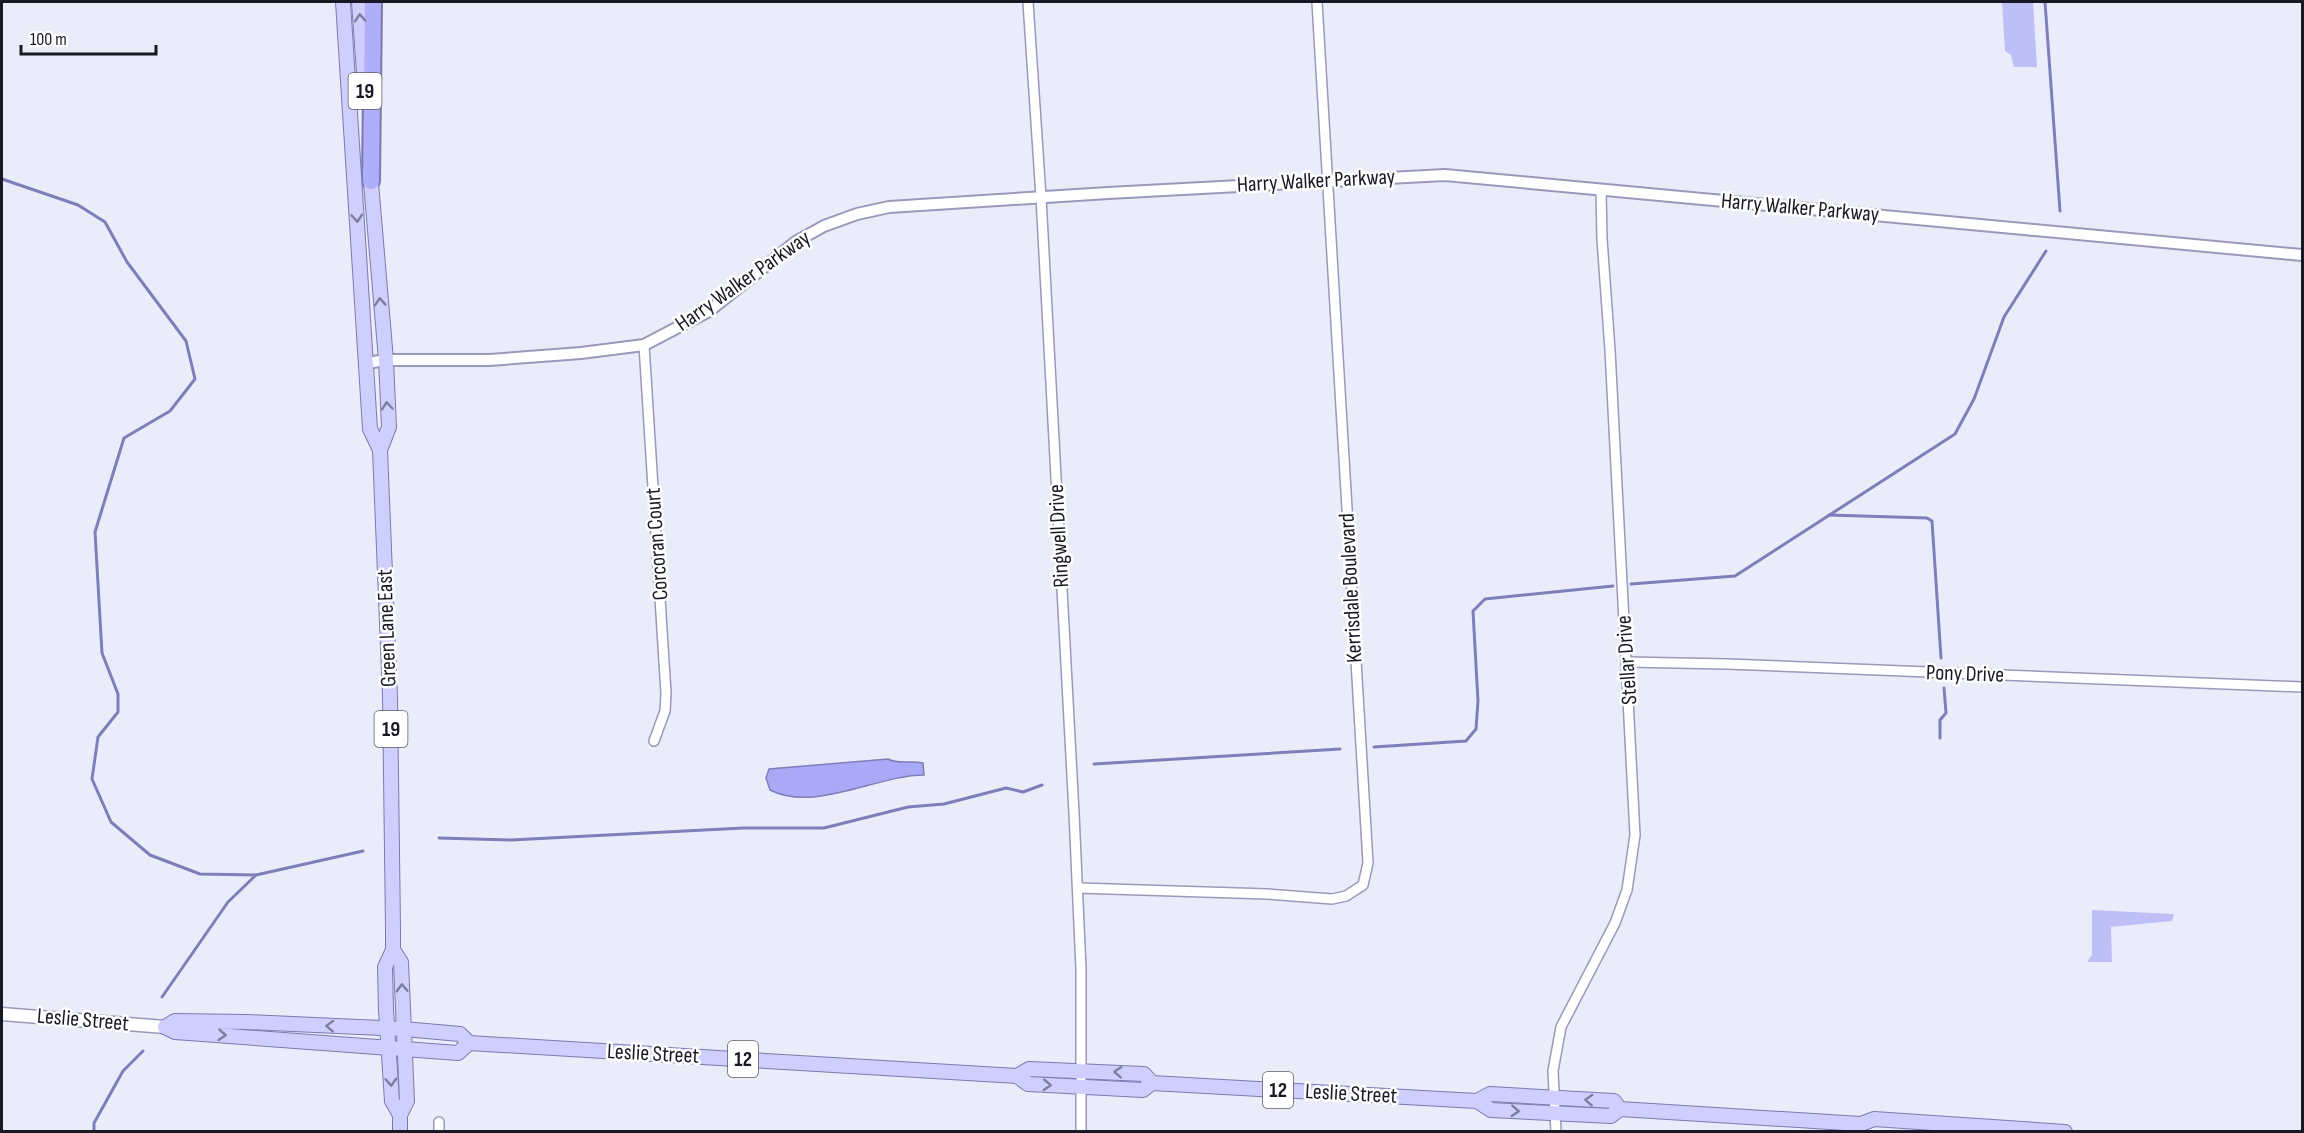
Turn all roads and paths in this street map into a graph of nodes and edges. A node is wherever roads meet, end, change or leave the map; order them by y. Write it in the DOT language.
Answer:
graph roads {
  1 [pos="343,2"];
  2 [pos="359,2"];
  3 [pos="373,2"];
  4 [pos="1028,2"];
  5 [pos="1317,2"];
  6 [pos="1327,180"];
  7 [pos="371,181"];
  8 [pos="1601,190"];
  9 [pos="1041,196"];
  10 [pos="2302,255"];
  11 [pos="644,345"];
  12 [pos="386,360"];
  13 [pos="367,363"];
  14 [pos="380,450"];
  15 [pos="1627,662"];
  16 [pos="2302,687"];
  17 [pos="654,741"];
  18 [pos="1078,888"];
  19 [pos="393,950"];
  20 [pos="2,1014"];
  21 [pos="165,1027"];
  22 [pos="389,1029"];
  23 [pos="404,1029"];
  24 [pos="469,1043"];
  25 [pos="389,1048"];
  26 [pos="406,1049"];
  27 [pos="1080,1070"];
  28 [pos="1017,1076"];
  29 [pos="1152,1083"];
  30 [pos="1080,1087"];
  31 [pos="1555,1098"];
  32 [pos="1477,1101"];
  33 [pos="1620,1108"];
  34 [pos="1556,1113"];
  35 [pos="400,1114"];
  36 [pos="1864,1129"];
  37 [pos="2003,1130"];
  38 [pos="400,1131"];
  39 [pos="1081,1131"];
  40 [pos="1556,1131"];
  41 [pos="2065,1131"];
  1 -- 13 [label="main road, Green Lane East / 19, one-way"];
  7 -- 2 [label="main road, Green Lane East / 19, one-way"];
  3 -- 7 [label="highway"];
  4 -- 9 [label="street, Ringwell Drive"];
  5 -- 6 [label="street, Kerrisdale Boulevard"];
  6 -- 8 [label="street, Harry Walker Parkway"];
  6 -- 9 [label="street, Harry Walker Parkway"];
  6 -- 18 [label="street, Kerrisdale Boulevard"];
  12 -- 7 [label="main road, Green Lane East / 19, one-way"];
  8 -- 10 [label="street, Harry Walker Parkway"];
  8 -- 15 [label="street, Stellar Drive"];
  9 -- 11 [label="street, Harry Walker Parkway"];
  9 -- 18 [label="street, Ringwell Drive"];
  11 -- 12 [label="street, Harry Walker Parkway"];
  11 -- 17 [label="street, Corcoran Court"];
  12 -- 13 [label="street, Harry Walker Parkway"];
  14 -- 12 [label="main road, Green Lane East / 19, one-way"];
  13 -- 14 [label="main road, Green Lane East / 19"];
  14 -- 19 [label="main road, Green Lane East / 19"];
  15 -- 16 [label="street, Pony Drive"];
  15 -- 31 [label="street, Stellar Drive"];
  18 -- 27 [label="street, Ringwell Drive"];
  19 -- 22 [label="main road, Green Lane East / 19"];
  23 -- 19 [label="main road, Green Lane East / 19, one-way"];
  20 -- 21 [label="main road, Leslie Street / 12"];
  22 -- 21 [label="main road, Leslie Street / 12, one-way"];
  21 -- 25 [label="main road, Leslie Street / 12, one-way"];
  22 -- 23 [label="main road, Leslie Street / 12"];
  22 -- 25 [label="main road, Green Lane East / 19"];
  23 -- 24 [label="main road, Leslie Street / 12"];
  23 -- 26 [label="main road, Green Lane East / 19"];
  24 -- 26 [label="main road, Leslie Street / 12"];
  24 -- 28 [label="main road, Leslie Street / 12"];
  25 -- 26 [label="main road, Leslie Street / 12"];
  25 -- 35 [label="main road, Green Lane East / 19, one-way"];
  26 -- 35 [label="main road, Green Lane East / 19"];
  27 -- 28 [label="main road, Leslie Street / 12"];
  29 -- 27 [label="main road, Leslie Street / 12, one-way"];
  27 -- 30 [label="street, Ringwell Drive"];
  28 -- 30 [label="main road, Leslie Street / 12, one-way"];
  29 -- 30 [label="main road, Leslie Street / 12"];
  29 -- 32 [label="main road, Leslie Street / 12"];
  30 -- 39 [label="street, Ringwell Drive"];
  31 -- 32 [label="main road, Leslie Street / 12"];
  33 -- 31 [label="main road, Leslie Street / 12, one-way"];
  31 -- 34 [label="street, Stellar Drive"];
  32 -- 34 [label="main road, Leslie Street / 12, one-way"];
  33 -- 34 [label="main road, Leslie Street / 12"];
  33 -- 36 [label="main road, Leslie Street / 12"];
  34 -- 40 [label="street, Stellar Drive"];
  35 -- 38 [label="main road, Green Lane East / 19"];
  36 -- 37 [label="main road, Leslie Street / 12"];
  37 -- 41 [label="main road, Leslie Street / 12"];
}
